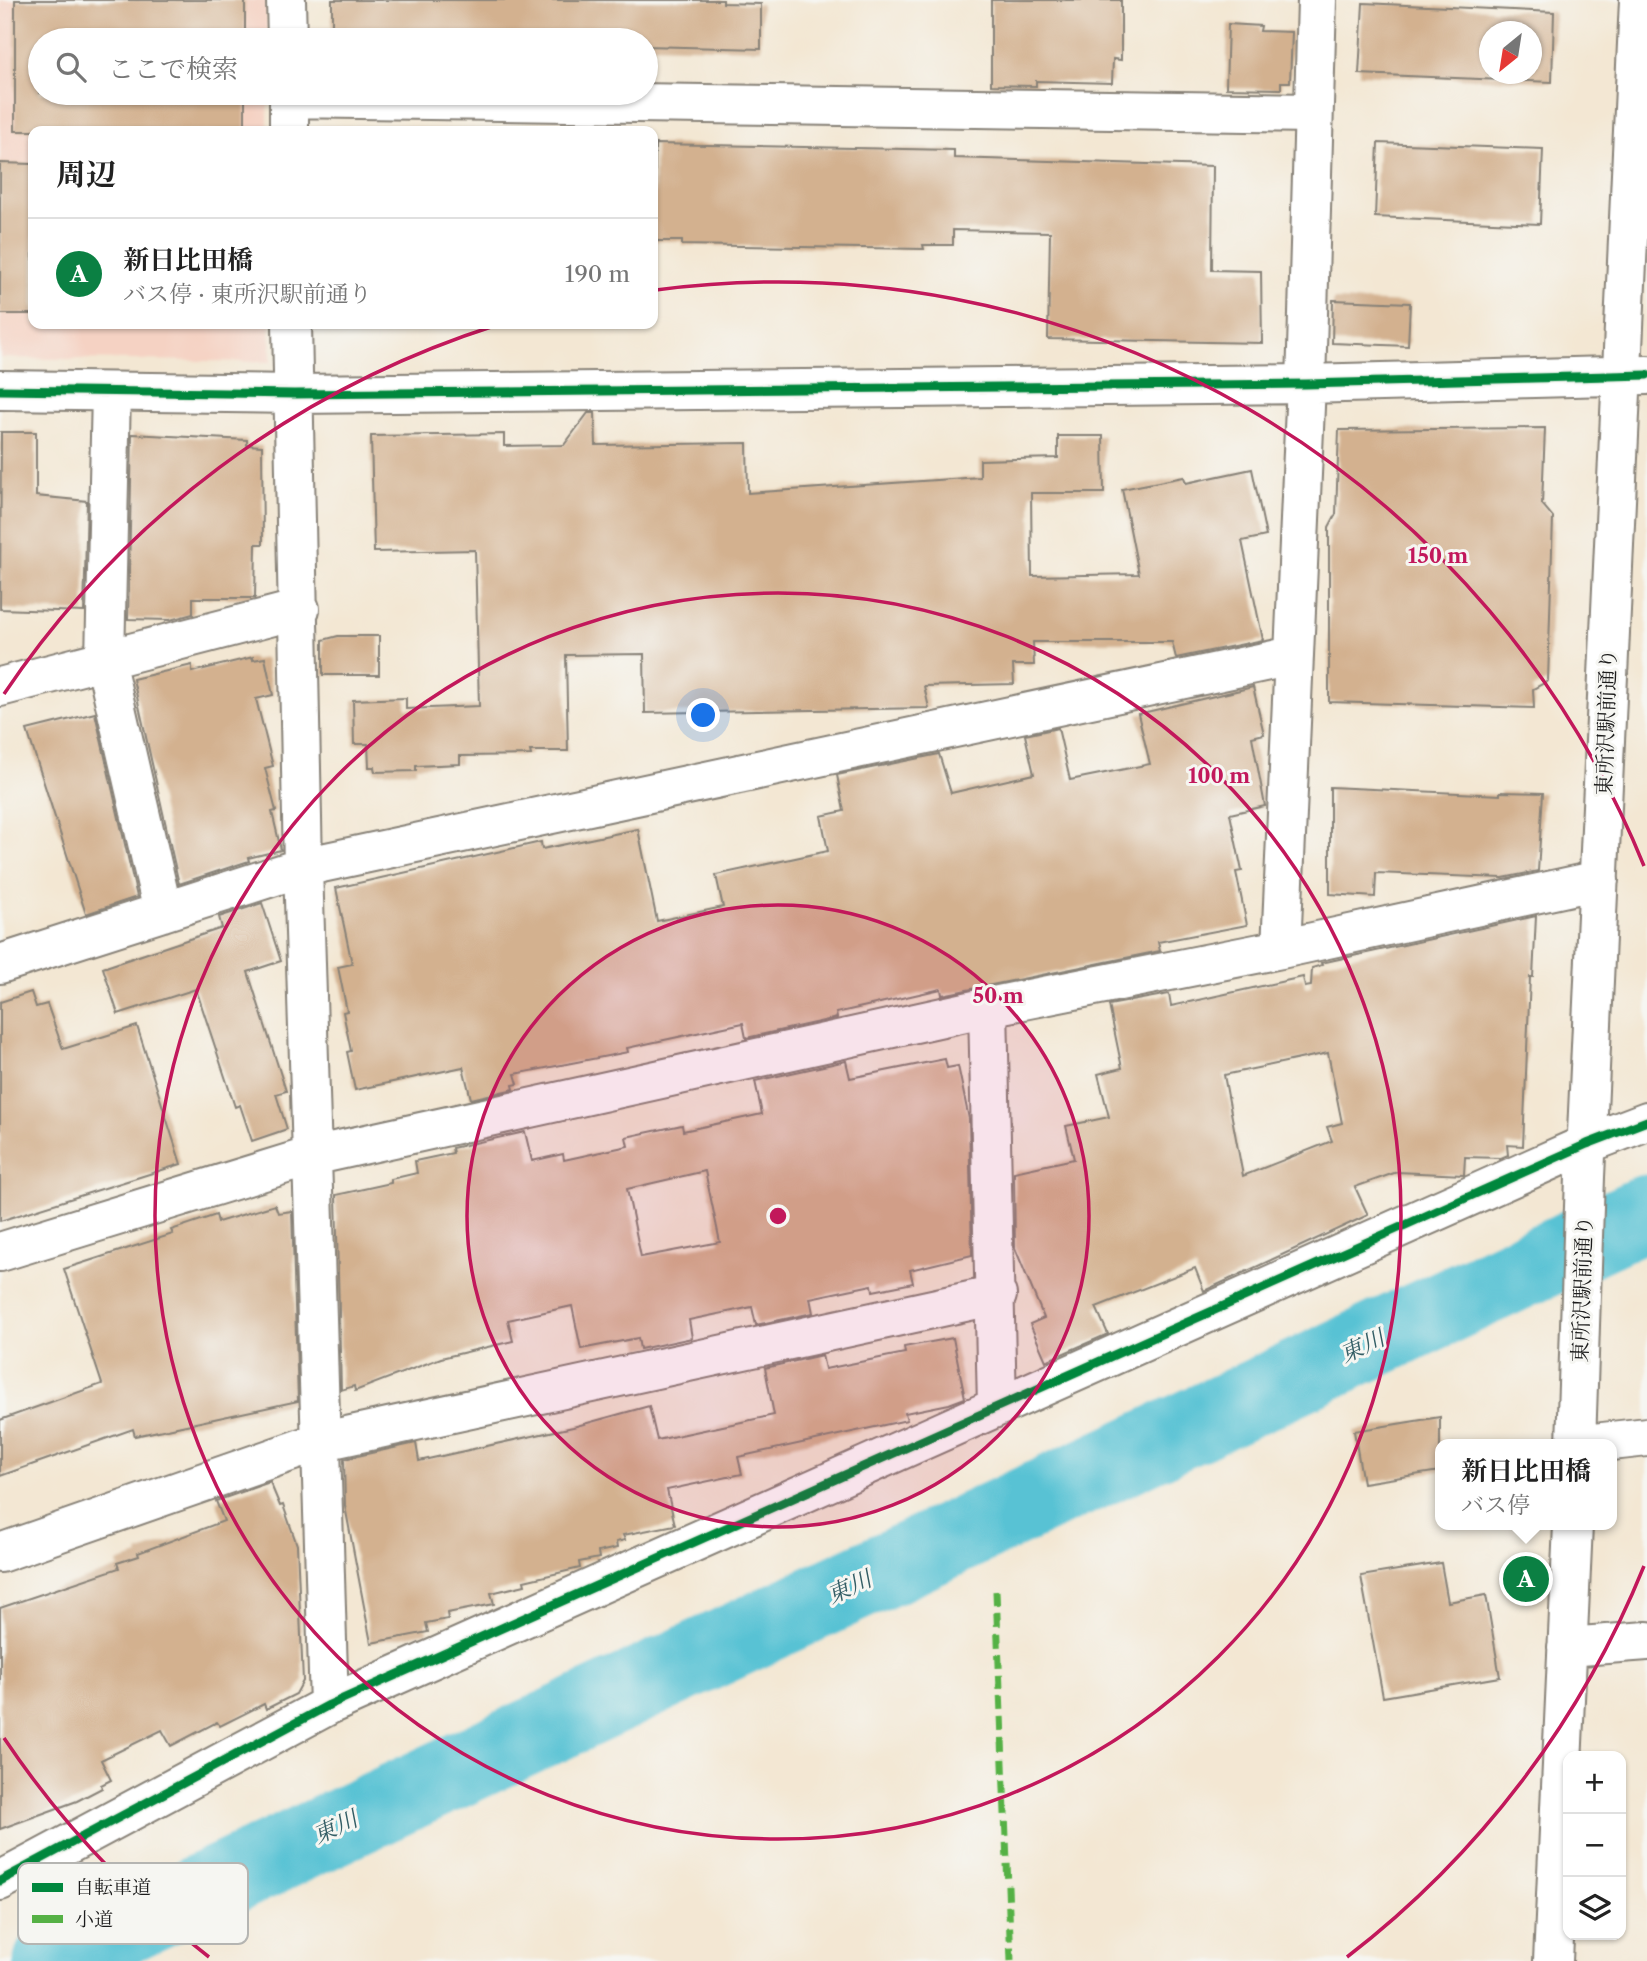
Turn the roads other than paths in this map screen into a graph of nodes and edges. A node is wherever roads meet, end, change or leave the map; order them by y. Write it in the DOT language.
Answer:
graph roads {
  1 [pos="286,0"];
  2 [pos="1317,0"];
  3 [pos="1639,0"];
  4 [pos="287,28"];
  5 [pos="289,107"];
  6 [pos="1312,113"];
  7 [pos="292,329"];
  8 [pos="1634,376"];
  9 [pos="1306,384"];
  10 [pos="0,390"];
  11 [pos="111,392"];
  12 [pos="294,394"];
  13 [pos="300,609"];
  14 [pos="1292,656"];
  15 [pos="105,660"];
  16 [pos="0,687"];
  17 [pos="303,867"];
  18 [pos="1599,880"];
  19 [pos="163,912"];
  20 [pos="1281,949"];
  21 [pos="0,964"];
  22 [pos="988,1007"];
  23 [pos="1647,1121"];
  24 [pos="312,1156"];
  25 [pos="1586,1160"];
  26 [pos="0,1251"];
  27 [pos="997,1295"];
  28 [pos="997,1407"];
  29 [pos="1647,1437"];
  30 [pos="1576,1439"];
  31 [pos="1617,1440"];
  32 [pos="319,1442"];
  33 [pos="1573,1530"];
  34 [pos="0,1553"];
  35 [pos="1647,1641"];
  36 [pos="1567,1647"];
  37 [pos="329,1705"];
  38 [pos="34,1863"];
  39 [pos="18,1871"];
  40 [pos="0,1881"];
  41 [pos="1553,1961"];
  1 -- 4 [label="street"];
  2 -- 6 [label="street"];
  3 -- 8 [label="street, 東所沢駅前通り"];
  5 -- 6 [label="street"];
  6 -- 9 [label="street"];
  7 -- 12 [label="street"];
  8 -- 9 [label="street"];
  8 -- 18 [label="street, 東所沢駅前通り"];
  9 -- 12 [label="street"];
  9 -- 14 [label="street"];
  10 -- 11 [label="street"];
  11 -- 12 [label="street"];
  11 -- 15 [label="street"];
  12 -- 13 [label="street"];
  13 -- 15 [label="street"];
  13 -- 17 [label="street"];
  14 -- 17 [label="street"];
  14 -- 20 [label="street"];
  15 -- 16 [label="street"];
  15 -- 19 [label="street"];
  17 -- 19 [label="street"];
  17 -- 24 [label="street"];
  18 -- 20 [label="street"];
  18 -- 25 [label="street, 東所沢駅前通り"];
  19 -- 21 [label="street"];
  20 -- 22 [label="street"];
  22 -- 24 [label="street"];
  22 -- 27 [label="street"];
  23 -- 25 [label="street"];
  24 -- 26 [label="street"];
  24 -- 32 [label="street"];
  25 -- 28 [label="street"];
  25 -- 30 [label="street, 東所沢駅前通り"];
  27 -- 28 [label="street"];
  27 -- 32 [label="street"];
  28 -- 37 [label="street"];
  29 -- 31 [label="street"];
  32 -- 34 [label="street"];
  32 -- 37 [label="street"];
  33 -- 36 [label="street"];
  35 -- 36 [label="street"];
  36 -- 41 [label="street"];
  37 -- 38 [label="street"];
  39 -- 40 [label="street"];
}
